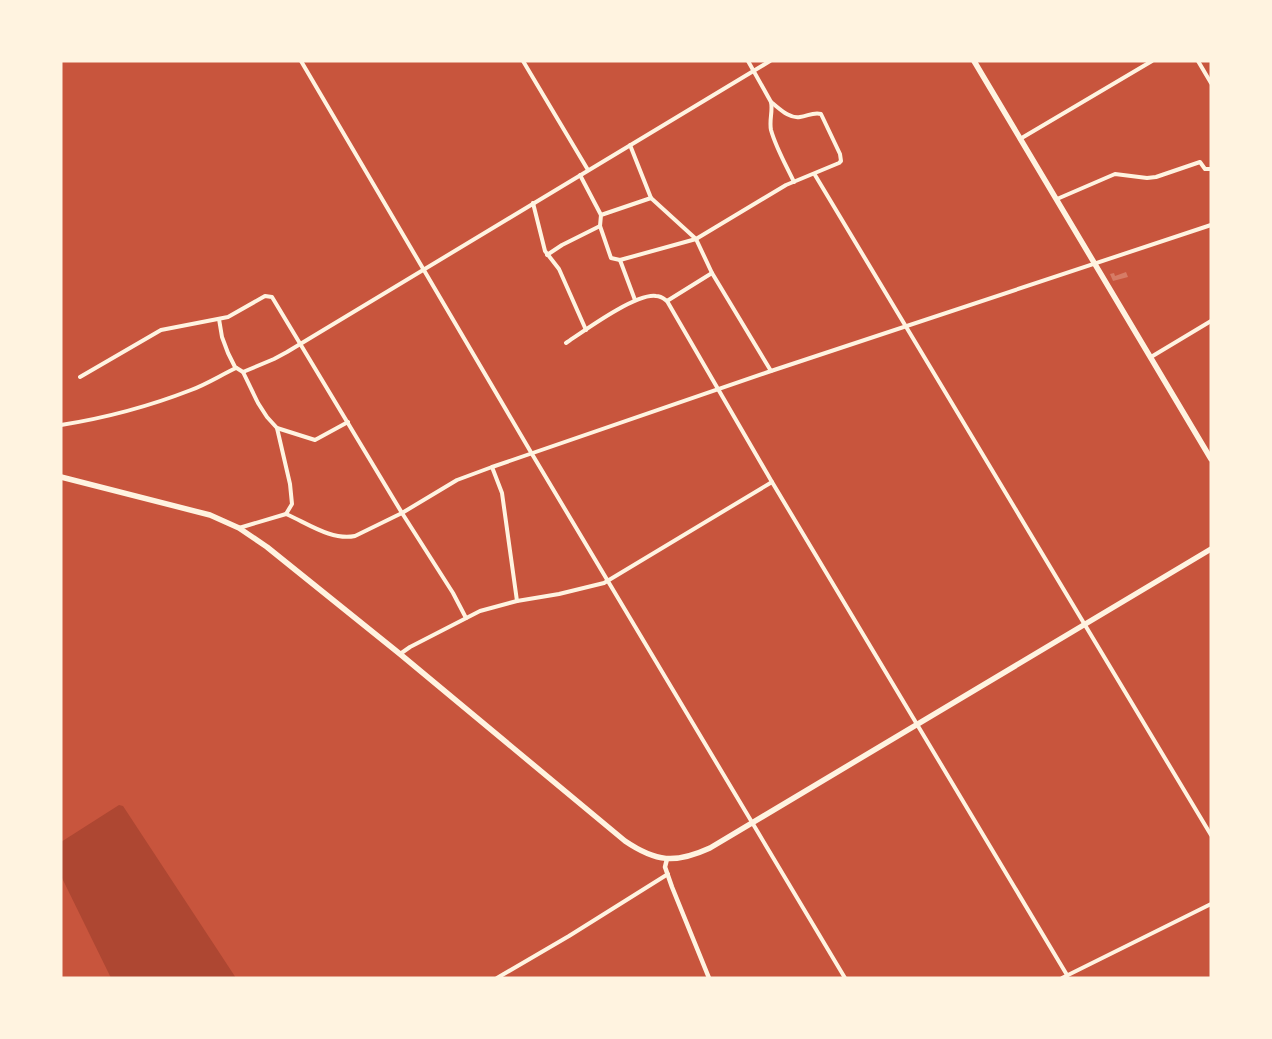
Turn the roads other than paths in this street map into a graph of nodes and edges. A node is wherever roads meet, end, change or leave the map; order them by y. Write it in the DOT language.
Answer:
graph roads {
  1 [pos="301,61"];
  2 [pos="523,61"];
  3 [pos="748,61"];
  4 [pos="770,61"];
  5 [pos="974,61"];
  6 [pos="1152,61"];
  7 [pos="1198,61"];
  8 [pos="753,71"];
  9 [pos="1211,83"];
  10 [pos="771,102"];
  11 [pos="1020,139"];
  12 [pos="630,145"];
  13 [pos="1211,169"];
  14 [pos="588,170"];
  15 [pos="580,175"];
  16 [pos="815,175"];
  17 [pos="794,182"];
  18 [pos="651,198"];
  19 [pos="1057,200"];
  20 [pos="533,203"];
  21 [pos="601,214"];
  22 [pos="1211,225"];
  23 [pos="600,226"];
  24 [pos="696,239"];
  25 [pos="547,255"];
  26 [pos="620,260"];
  27 [pos="1094,263"];
  28 [pos="422,269"];
  29 [pos="712,273"];
  30 [pos="636,300"];
  31 [pos="667,301"];
  32 [pos="219,319"];
  33 [pos="1211,321"];
  34 [pos="906,326"];
  35 [pos="586,330"];
  36 [pos="300,343"];
  37 [pos="566,343"];
  38 [pos="1150,356"];
  39 [pos="236,368"];
  40 [pos="771,371"];
  41 [pos="243,372"];
  42 [pos="80,377"];
  43 [pos="718,390"];
  44 [pos="348,422"];
  45 [pos="61,425"];
  46 [pos="277,428"];
  47 [pos="532,454"];
  48 [pos="1211,460"];
  49 [pos="492,467"];
  50 [pos="61,477"];
  51 [pos="772,482"];
  52 [pos="402,513"];
  53 [pos="286,514"];
  54 [pos="239,528"];
  55 [pos="1211,549"];
  56 [pos="608,580"];
  57 [pos="517,601"];
  58 [pos="466,618"];
  59 [pos="1084,623"];
  60 [pos="400,654"];
  61 [pos="916,724"];
  62 [pos="752,823"];
  63 [pos="1211,835"];
  64 [pos="667,859"];
  65 [pos="668,874"];
  66 [pos="1211,904"];
  67 [pos="1067,975"];
  68 [pos="497,978"];
  69 [pos="709,978"];
  70 [pos="845,978"];
  71 [pos="1062,978"];
  1 -- 28 [label="street"];
  2 -- 14 [label="street"];
  3 -- 8 [label="street"];
  4 -- 8 [label="street"];
  5 -- 11 [label="main road"];
  6 -- 11 [label="street"];
  7 -- 9 [label="street"];
  8 -- 10 [label="street"];
  8 -- 12 [label="street"];
  10 -- 16 [label="street"];
  10 -- 17 [label="street"];
  11 -- 19 [label="main road"];
  12 -- 14 [label="street"];
  12 -- 18 [label="street"];
  13 -- 19 [label="street"];
  14 -- 15 [label="street"];
  15 -- 20 [label="street"];
  15 -- 21 [label="street"];
  16 -- 17 [label="street"];
  16 -- 34 [label="street"];
  17 -- 24 [label="street"];
  18 -- 21 [label="street"];
  18 -- 24 [label="street"];
  19 -- 27 [label="main road"];
  20 -- 25 [label="street"];
  20 -- 28 [label="street"];
  21 -- 23 [label="street"];
  22 -- 27 [label="street"];
  23 -- 25 [label="street"];
  23 -- 26 [label="street"];
  24 -- 26 [label="street"];
  24 -- 29 [label="street"];
  25 -- 35 [label="street"];
  26 -- 30 [label="street"];
  27 -- 34 [label="street"];
  27 -- 38 [label="main road"];
  28 -- 36 [label="street"];
  28 -- 47 [label="street"];
  29 -- 31 [label="street"];
  29 -- 40 [label="street"];
  30 -- 31 [label="street"];
  30 -- 35 [label="street"];
  31 -- 43 [label="street"];
  32 -- 36 [label="street"];
  32 -- 39 [label="street"];
  32 -- 42 [label="street"];
  33 -- 38 [label="street"];
  34 -- 40 [label="street"];
  34 -- 59 [label="street"];
  35 -- 37 [label="street"];
  36 -- 41 [label="street"];
  36 -- 44 [label="street"];
  38 -- 48 [label="main road"];
  39 -- 41 [label="street"];
  39 -- 45 [label="street"];
  40 -- 43 [label="street"];
  41 -- 46 [label="street"];
  43 -- 47 [label="street"];
  43 -- 51 [label="street"];
  44 -- 46 [label="street"];
  44 -- 52 [label="street"];
  46 -- 53 [label="street"];
  47 -- 49 [label="street"];
  47 -- 56 [label="street"];
  49 -- 52 [label="street"];
  49 -- 57 [label="street"];
  50 -- 54 [label="main road"];
  51 -- 56 [label="street"];
  51 -- 61 [label="street"];
  52 -- 53 [label="street"];
  52 -- 58 [label="street"];
  53 -- 54 [label="street"];
  54 -- 60 [label="main road"];
  55 -- 59 [label="main road"];
  56 -- 57 [label="street"];
  56 -- 62 [label="street"];
  57 -- 58 [label="street"];
  58 -- 60 [label="street"];
  59 -- 61 [label="main road"];
  59 -- 63 [label="street"];
  60 -- 64 [label="main road"];
  61 -- 62 [label="main road"];
  61 -- 67 [label="street"];
  62 -- 64 [label="main road"];
  62 -- 70 [label="street"];
  64 -- 65 [label="street"];
  65 -- 68 [label="street"];
  65 -- 69 [label="street"];
  66 -- 67 [label="street"];
  67 -- 71 [label="street"];
}
